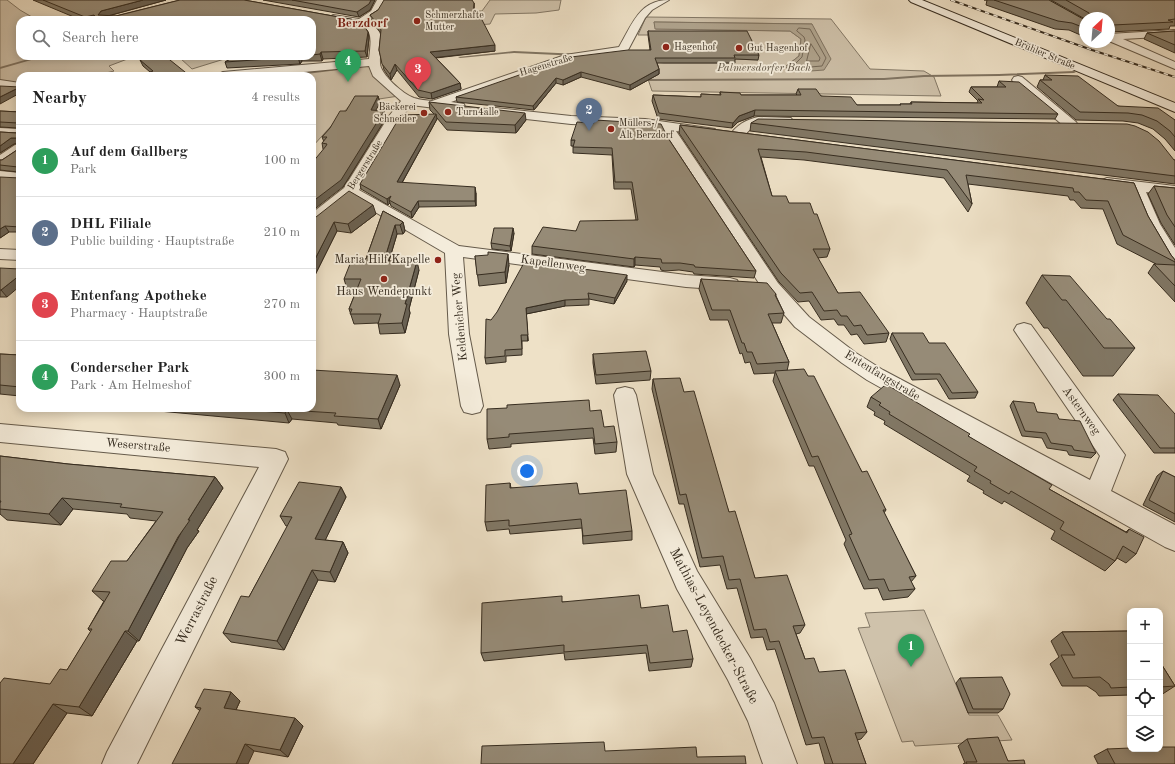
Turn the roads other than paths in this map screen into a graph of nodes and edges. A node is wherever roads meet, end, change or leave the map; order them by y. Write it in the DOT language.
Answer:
graph roads {
  1 [pos="382,0"];
  2 [pos="664,0"];
  3 [pos="914,0"];
  4 [pos="325,16"];
  5 [pos="361,22"];
  6 [pos="1175,34"];
  7 [pos="1115,37"];
  8 [pos="1115,40"];
  9 [pos="374,62"];
  10 [pos="1175,66"];
  11 [pos="266,72"];
  12 [pos="1018,80"];
  13 [pos="0,84"];
  14 [pos="16,86"];
  15 [pos="408,100"];
  16 [pos="432,104"];
  17 [pos="1175,108"];
  18 [pos="801,122"];
  19 [pos="1047,124"];
  20 [pos="1071,125"];
  21 [pos="1085,125"];
  22 [pos="666,126"];
  23 [pos="0,132"];
  24 [pos="16,133"];
  25 [pos="736,136"];
  26 [pos="751,138"];
  27 [pos="16,151"];
  28 [pos="0,161"];
  29 [pos="0,176"];
  30 [pos="16,178"];
  31 [pos="1090,181"];
  32 [pos="1136,186"];
  33 [pos="350,192"];
  34 [pos="1175,192"];
  35 [pos="316,217"];
  36 [pos="454,251"];
  37 [pos="0,254"];
  38 [pos="16,254"];
  39 [pos="1175,263"];
  40 [pos="771,287"];
  41 [pos="1024,330"];
  42 [pos="625,395"];
  43 [pos="472,406"];
  44 [pos="0,432"];
  45 [pos="276,459"];
  46 [pos="1096,496"];
  47 [pos="1175,539"];
  48 [pos="119,764"];
  49 [pos="780,764"];
  1 -- 5 [label="street"];
  2 -- 16 [label="street, Hagenstraße"];
  3 -- 17 [label="street, Brühler Straße"];
  4 -- 5 [label="street"];
  5 -- 9 [label="street"];
  6 -- 7 [label="street"];
  8 -- 10 [label="street"];
  9 -- 11 [label="street"];
  9 -- 15 [label="street"];
  12 -- 20 [label="street"];
  13 -- 14 [label="street"];
  15 -- 16 [label="street"];
  15 -- 33 [label="street, Bergerstraße"];
  16 -- 22 [label="street"];
  18 -- 25 [label="street"];
  19 -- 20 [label="street"];
  20 -- 21 [label="street"];
  22 -- 25 [label="street"];
  22 -- 40 [label="street, Entenfangstraße"];
  23 -- 24 [label="street"];
  25 -- 26 [label="street"];
  27 -- 28 [label="street"];
  29 -- 30 [label="street"];
  31 -- 32 [label="street"];
  32 -- 34 [label="street"];
  32 -- 39 [label="street"];
  33 -- 35 [label="street, Bergerstraße"];
  33 -- 36 [label="street, Kapellenweg"];
  36 -- 40 [label="street, Kapellenweg"];
  36 -- 43 [label="street, Keldenicher Weg"];
  37 -- 38 [label="street"];
  40 -- 46 [label="street, Entenfangstraße"];
  41 -- 46 [label="street, Asternweg"];
  42 -- 49 [label="street, Mathias-Leyendecker-Straße"];
  44 -- 45 [label="street, Weserstraße"];
  45 -- 48 [label="street, Werrastraße"];
  46 -- 47 [label="street, Entenfangstraße"];
}
